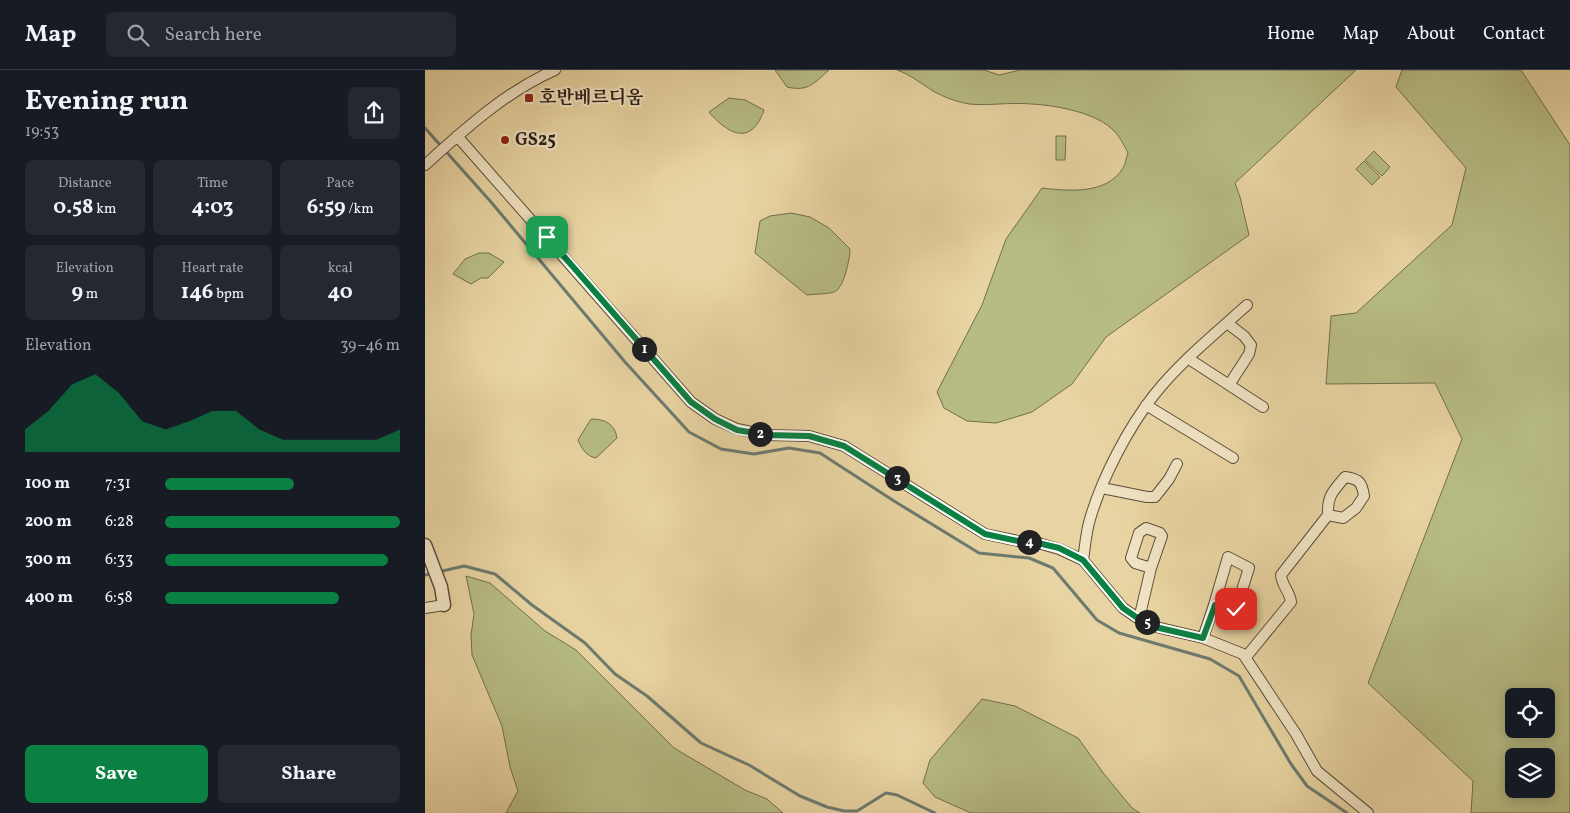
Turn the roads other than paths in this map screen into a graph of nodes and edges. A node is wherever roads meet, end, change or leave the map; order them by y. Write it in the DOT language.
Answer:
graph roads {
  1 [pos="555,70"];
  2 [pos="457,136"];
  3 [pos="425,165"];
  4 [pos="1247,305"];
  5 [pos="1227,324"];
  6 [pos="1189,358"];
  7 [pos="1229,385"];
  8 [pos="1146,405"];
  9 [pos="1263,407"];
  10 [pos="1233,458"];
  11 [pos="1177,464"];
  12 [pos="1102,488"];
  13 [pos="1328,515"];
  14 [pos="425,545"];
  15 [pos="1083,560"];
  16 [pos="1151,568"];
  17 [pos="443,605"];
  18 [pos="1215,605"];
  19 [pos="425,608"];
  20 [pos="1139,619"];
  21 [pos="1203,638"];
  22 [pos="1246,657"];
  23 [pos="1368,813"];
  1 -- 2 [label="street"];
  2 -- 3 [label="street"];
  2 -- 15 [label="street"];
  4 -- 5 [label="street"];
  5 -- 6 [label="street"];
  5 -- 7 [label="street"];
  6 -- 7 [label="street"];
  6 -- 8 [label="street"];
  7 -- 9 [label="street"];
  8 -- 10 [label="street"];
  8 -- 12 [label="street"];
  11 -- 12 [label="street"];
  12 -- 15 [label="street"];
  13 -- 22 [label="street"];
  14 -- 17 [label="street"];
  15 -- 20 [label="street"];
  16 -- 20 [label="street"];
  17 -- 19 [label="street"];
  18 -- 18 [label="street"];
  18 -- 21 [label="street"];
  20 -- 21 [label="street"];
  21 -- 22 [label="street"];
  22 -- 23 [label="street"];
}
